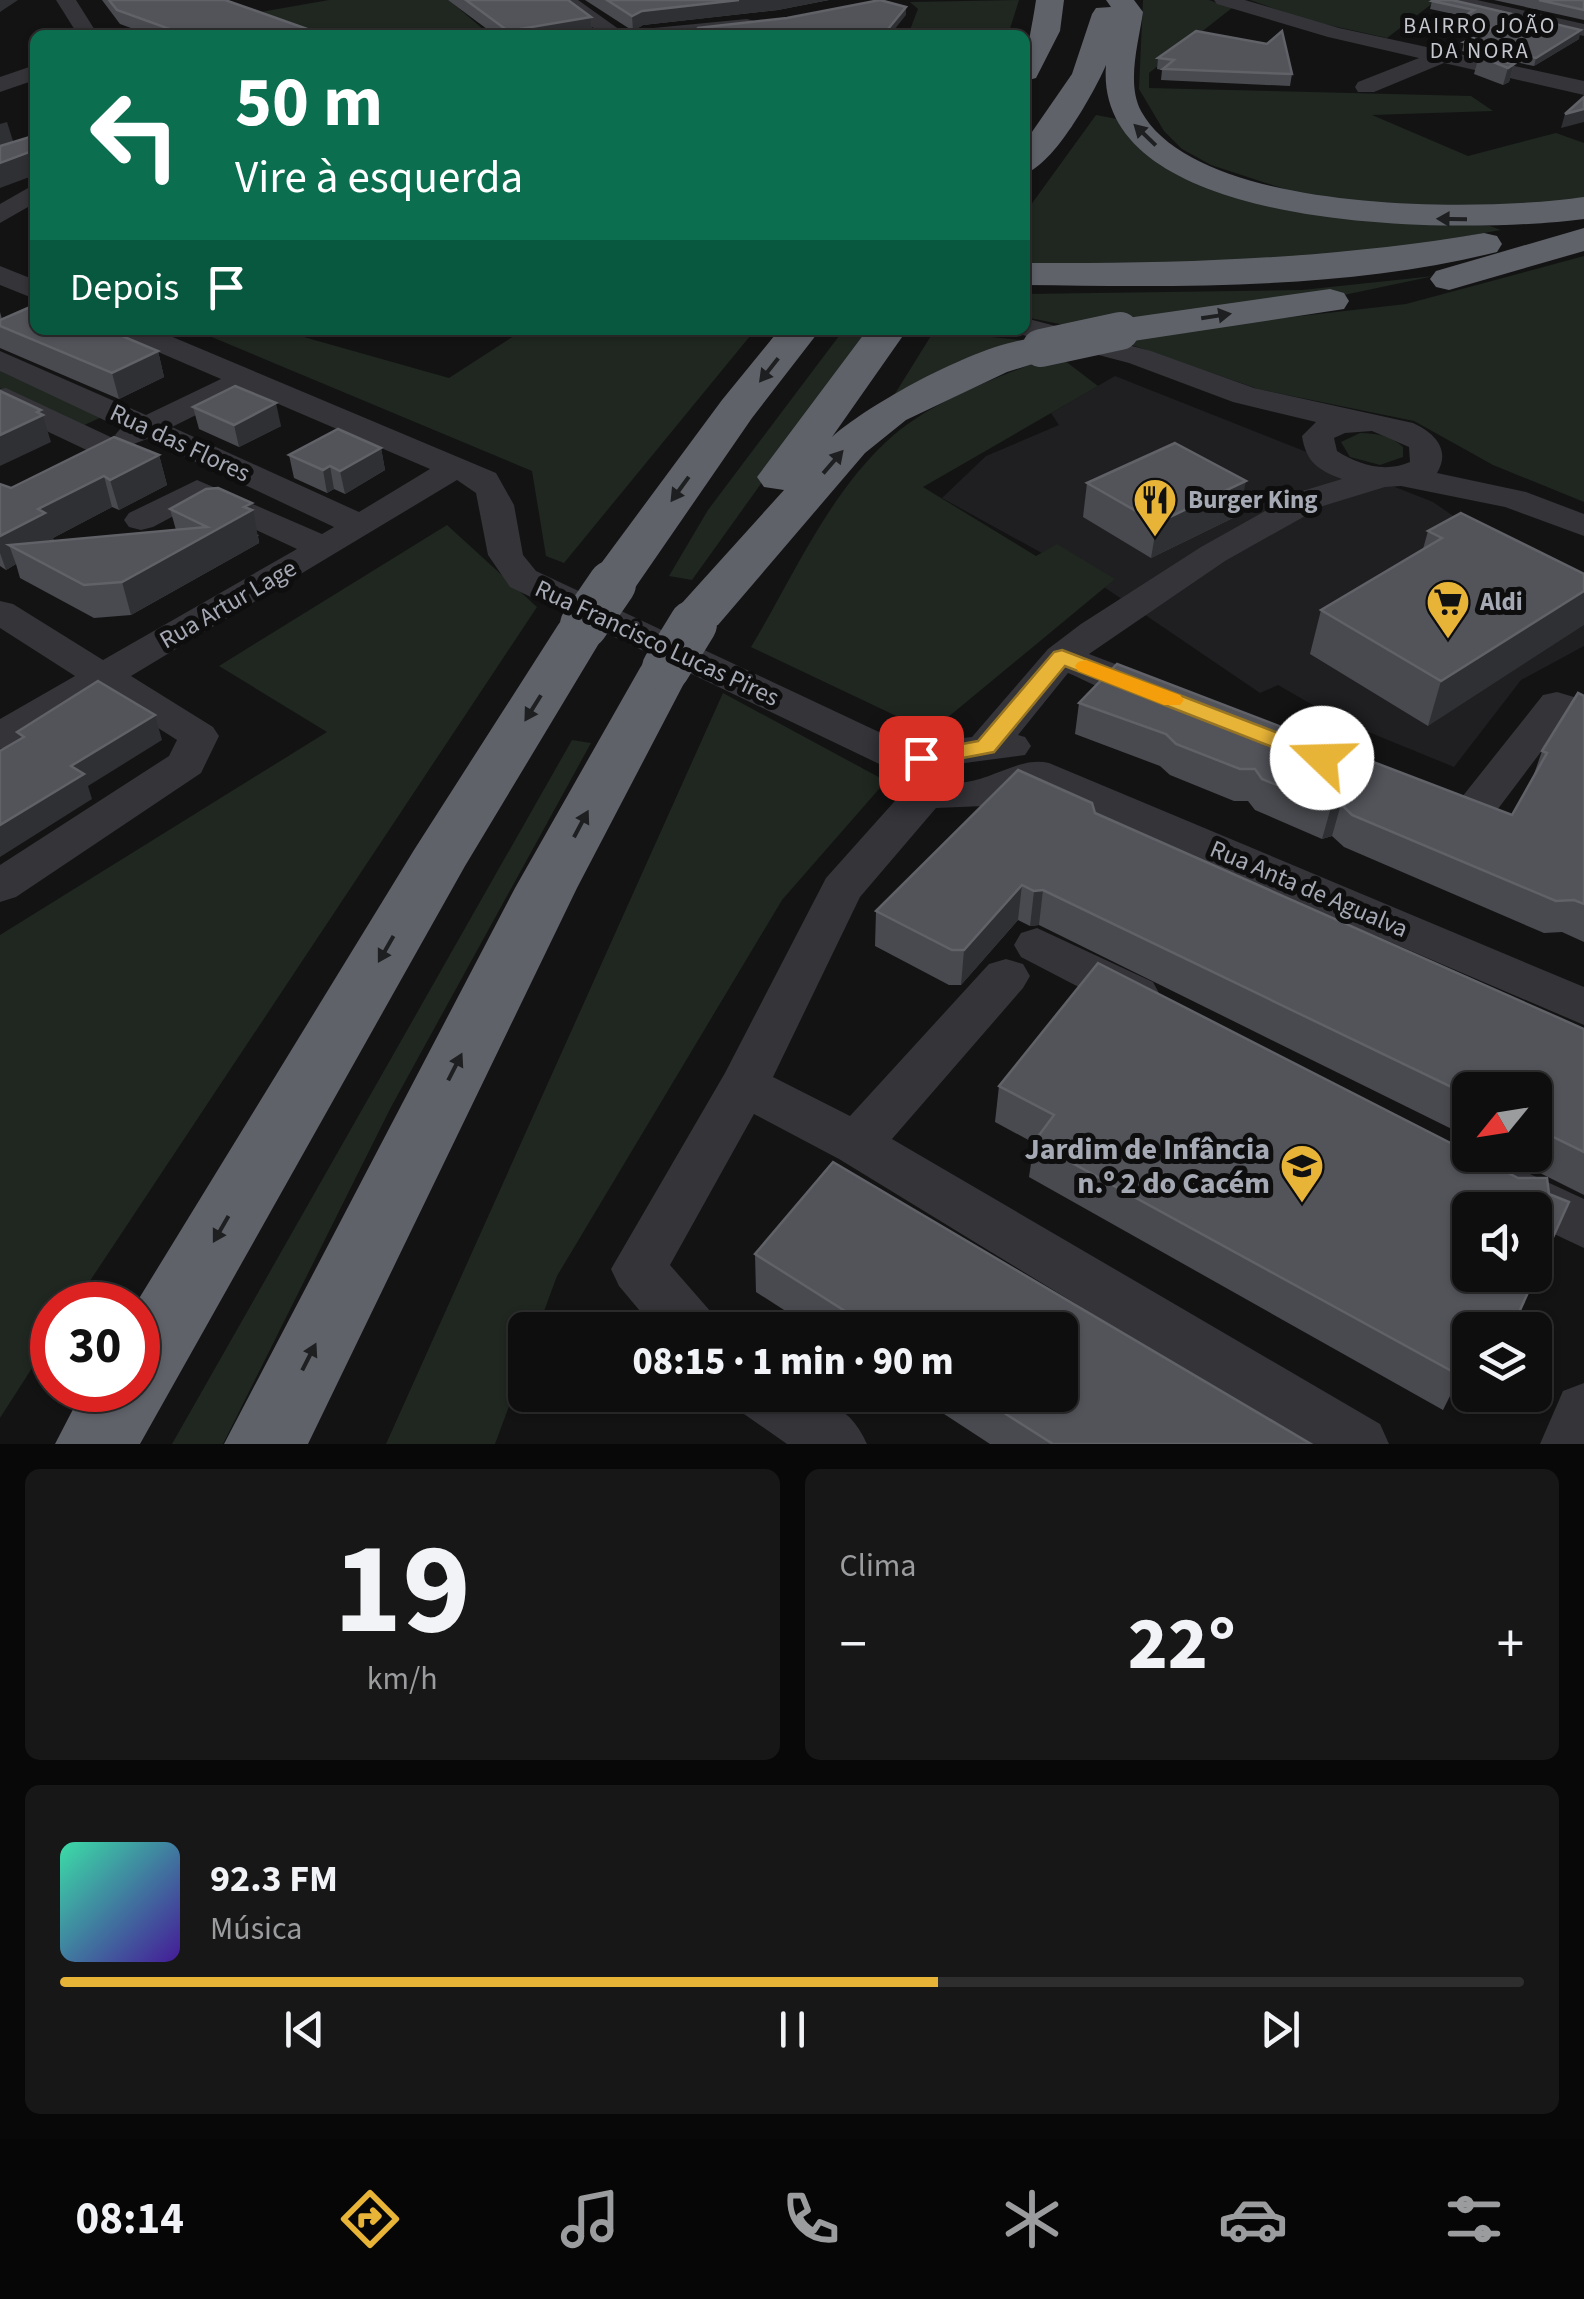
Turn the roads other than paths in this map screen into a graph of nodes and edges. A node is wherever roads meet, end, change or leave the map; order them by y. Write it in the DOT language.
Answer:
graph roads {
  1 [pos="66,0"];
  2 [pos="565,0"];
  3 [pos="1050,0"];
  4 [pos="1108,0"];
  5 [pos="1120,0"];
  6 [pos="1224,0"];
  7 [pos="1459,2"];
  8 [pos="760,23"];
  9 [pos="85,30"];
  10 [pos="610,30"];
  11 [pos="692,30"];
  12 [pos="1023,30"];
  13 [pos="1584,30"];
  14 [pos="1441,57"];
  15 [pos="1030,62"];
  16 [pos="30,74"];
  17 [pos="1580,84"];
  18 [pos="0,85"];
  19 [pos="1366,88"];
  20 [pos="1030,156"];
  21 [pos="30,195"];
  22 [pos="1584,208"];
  23 [pos="0,215"];
  24 [pos="1584,220"];
  25 [pos="1584,237"];
  26 [pos="0,274"];
  27 [pos="1030,274"];
  28 [pos="1030,284"];
  29 [pos="30,305"];
  30 [pos="144,335"];
  31 [pos="796,335"];
  32 [pos="883,335"];
  33 [pos="1033,337"];
  34 [pos="0,360"];
  35 [pos="249,377"];
  36 [pos="1244,395"];
  37 [pos="0,400"];
  38 [pos="1354,422"];
  39 [pos="146,427"];
  40 [pos="106,448"];
  41 [pos="1428,449"];
  42 [pos="1319,450"];
  43 [pos="70,465"];
  44 [pos="454,468"];
  45 [pos="1393,477"];
  46 [pos="1311,500"];
  47 [pos="1514,500"];
  48 [pos="141,520"];
  49 [pos="360,526"];
  50 [pos="1584,526"];
  51 [pos="324,548"];
  52 [pos="0,612"];
  53 [pos="686,636"];
  54 [pos="1062,657"];
  55 [pos="105,677"];
  56 [pos="1192,707"];
  57 [pos="1584,714"];
  58 [pos="0,736"];
  59 [pos="986,747"];
  60 [pos="1034,774"];
  61 [pos="920,778"];
  62 [pos="1396,787"];
  63 [pos="0,886"];
  64 [pos="1584,1006"];
  65 [pos="1177,1016"];
  66 [pos="744,1085"];
  67 [pos="857,1144"];
  68 [pos="1482,1172"];
  69 [pos="1584,1225"];
  70 [pos="676,1312"];
  71 [pos="1584,1411"];
  72 [pos="791,1412"];
  73 [pos="112,1414"];
  74 [pos="265,1444"];
  75 [pos="837,1444"];
  76 [pos="1359,1444"];
  77 [pos="1570,1444"];
  1 -- 9 [label="street"];
  2 -- 10 [label="street"];
  3 -- 12 [label="highway"];
  3 -- 15 [label="highway"];
  4 -- 20 [label="highway"];
  22 -- 5 [label="highway, one-way"];
  6 -- 14 [label="street"];
  7 -- 13 [label="street"];
  8 -- 11 [label="street"];
  14 -- 17 [label="street"];
  14 -- 19 [label="street"];
  16 -- 18 [label="street"];
  21 -- 23 [label="street"];
  24 -- 27 [label="highway"];
  25 -- 28 [label="highway"];
  33 -- 25 [label="highway, one-way, bridge"];
  26 -- 29 [label="street"];
  30 -- 35 [label="street, Rua Francisco Lucas Pires"];
  31 -- 73 [label="highway, one-way"];
  32 -- 53 [label="highway"];
  33 -- 36 [label="street"];
  53 -- 33 [label="highway, one-way"];
  34 -- 39 [label="street, Rua das Flores"];
  35 -- 39 [label="street"];
  35 -- 44 [label="street, Rua Francisco Lucas Pires"];
  36 -- 38 [label="street"];
  36 -- 42 [label="street"];
  37 -- 40 [label="street"];
  38 -- 41 [label="street"];
  38 -- 42 [label="street"];
  39 -- 40 [label="street"];
  39 -- 49 [label="street, Rua das Flores"];
  40 -- 43 [label="street"];
  41 -- 45 [label="street"];
  41 -- 47 [label="street"];
  42 -- 45 [label="street"];
  42 -- 46 [label="street"];
  44 -- 49 [label="street, Rua Artur Lage"];
  44 -- 61 [label="street, Rua Francisco Lucas Pires"];
  45 -- 46 [label="street"];
  45 -- 47 [label="street"];
  46 -- 54 [label="street"];
  47 -- 50 [label="street"];
  48 -- 51 [label="street"];
  49 -- 51 [label="street, Rua Artur Lage"];
  51 -- 55 [label="street, Rua Artur Lage"];
  52 -- 55 [label="street"];
  74 -- 53 [label="highway, one-way"];
  54 -- 56 [label="street"];
  54 -- 59 [label="street"];
  55 -- 58 [label="street, Rua Artur Lage"];
  55 -- 63 [label="street"];
  57 -- 62 [label="street"];
  59 -- 60 [label="street, Rua Anta de Agualva"];
  59 -- 61 [label="street"];
  60 -- 61 [label="street"];
  60 -- 64 [label="street, Rua Anta de Agualva"];
  61 -- 66 [label="street"];
  65 -- 67 [label="street"];
  66 -- 67 [label="street"];
  66 -- 70 [label="street"];
  67 -- 76 [label="street"];
  68 -- 69 [label="street"];
  71 -- 77 [label="street"];
  72 -- 75 [label="street"];
}
